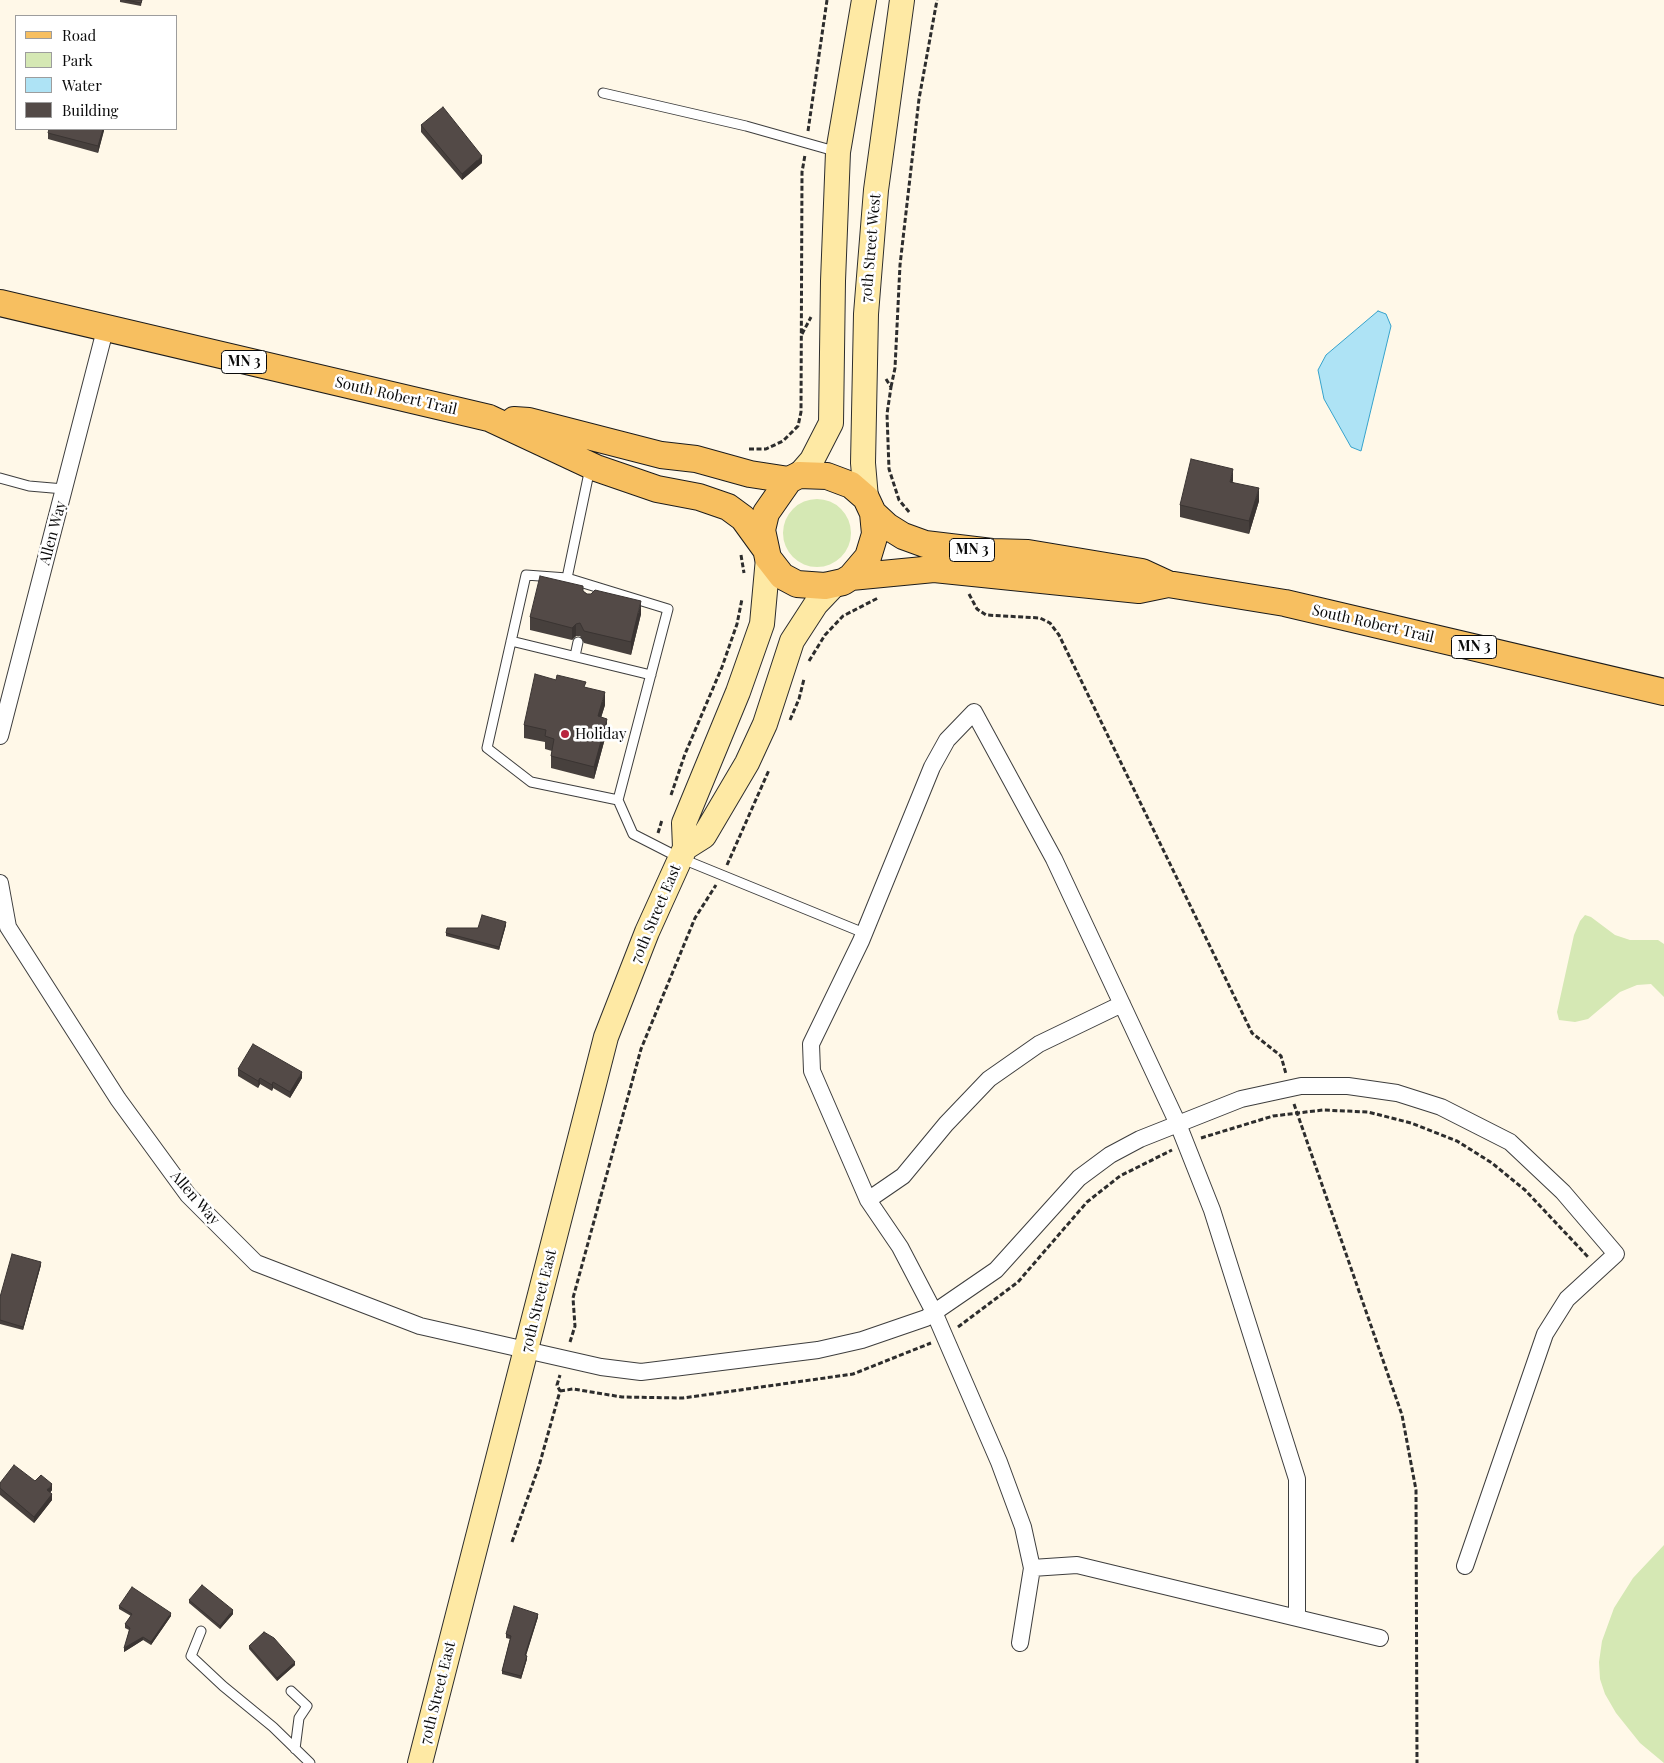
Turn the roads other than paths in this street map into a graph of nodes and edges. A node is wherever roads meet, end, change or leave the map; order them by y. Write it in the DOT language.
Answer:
graph roads {
  1 [pos="864,0"];
  2 [pos="902,0"];
  3 [pos="603,93"];
  4 [pos="838,152"];
  5 [pos="0,303"];
  6 [pos="105,330"];
  7 [pos="595,453"];
  8 [pos="794,477"];
  9 [pos="0,478"];
  10 [pos="64,489"];
  11 [pos="869,505"];
  12 [pos="757,551"];
  13 [pos="567,578"];
  14 [pos="843,580"];
  15 [pos="1168,584"];
  16 [pos="511,641"];
  17 [pos="578,642"];
  18 [pos="575,656"];
  19 [pos="651,675"];
  20 [pos="1664,692"];
  21 [pos="0,736"];
  22 [pos="618,800"];
  23 [pos="683,853"];
  24 [pos="0,883"];
  25 [pos="864,933"];
  26 [pos="1122,1004"];
  27 [pos="1178,1124"];
  28 [pos="868,1200"];
  29 [pos="934,1312"];
  30 [pos="526,1351"];
  31 [pos="1464,1566"];
  32 [pos="1032,1568"];
  33 [pos="1298,1617"];
  34 [pos="201,1631"];
  35 [pos="1380,1638"];
  36 [pos="1020,1643"];
  37 [pos="291,1691"];
  38 [pos="295,1749"];
  39 [pos="310,1763"];
  40 [pos="420,1763"];
  1 -- 4 [label="main road"];
  2 -- 11 [label="main road, 70th Street West"];
  3 -- 4 [label="lane"];
  4 -- 8 [label="main road"];
  5 -- 6 [label="main road, South Robert Trail / MN 3"];
  6 -- 7 [label="main road, South Robert Trail / MN 3"];
  6 -- 10 [label="street, Allen Way"];
  7 -- 8 [label="main road"];
  7 -- 12 [label="main road, South Robert Trail / MN 3"];
  7 -- 13 [label="lane"];
  8 -- 11 [label="main road"];
  8 -- 12 [label="main road"];
  9 -- 10 [label="lane"];
  10 -- 21 [label="street, Allen Way"];
  11 -- 14 [label="main road"];
  11 -- 15 [label="main road, South Robert Trail / MN 3"];
  12 -- 14 [label="main road"];
  12 -- 23 [label="main road, 70th Street East"];
  13 -- 16 [label="lane"];
  13 -- 19 [label="lane"];
  14 -- 15 [label="main road, South Robert Trail / MN 3"];
  14 -- 23 [label="main road, 70th Street East"];
  15 -- 20 [label="main road, South Robert Trail / MN 3"];
  16 -- 18 [label="lane"];
  16 -- 22 [label="lane"];
  17 -- 18 [label="lane"];
  18 -- 19 [label="lane"];
  19 -- 22 [label="lane"];
  22 -- 23 [label="lane"];
  23 -- 25 [label="lane"];
  23 -- 30 [label="main road, 70th Street East"];
  24 -- 30 [label="street, Allen Way"];
  25 -- 26 [label="street"];
  25 -- 28 [label="street"];
  26 -- 27 [label="street"];
  26 -- 28 [label="street"];
  27 -- 29 [label="street, Allen Way"];
  27 -- 31 [label="street, Allen Way"];
  27 -- 33 [label="street"];
  28 -- 29 [label="street"];
  29 -- 30 [label="street, Allen Way"];
  29 -- 32 [label="street"];
  30 -- 40 [label="main road, 70th Street East"];
  32 -- 33 [label="street"];
  32 -- 36 [label="street"];
  33 -- 35 [label="street"];
  34 -- 38 [label="lane"];
  37 -- 38 [label="lane"];
  38 -- 39 [label="lane"];
}
